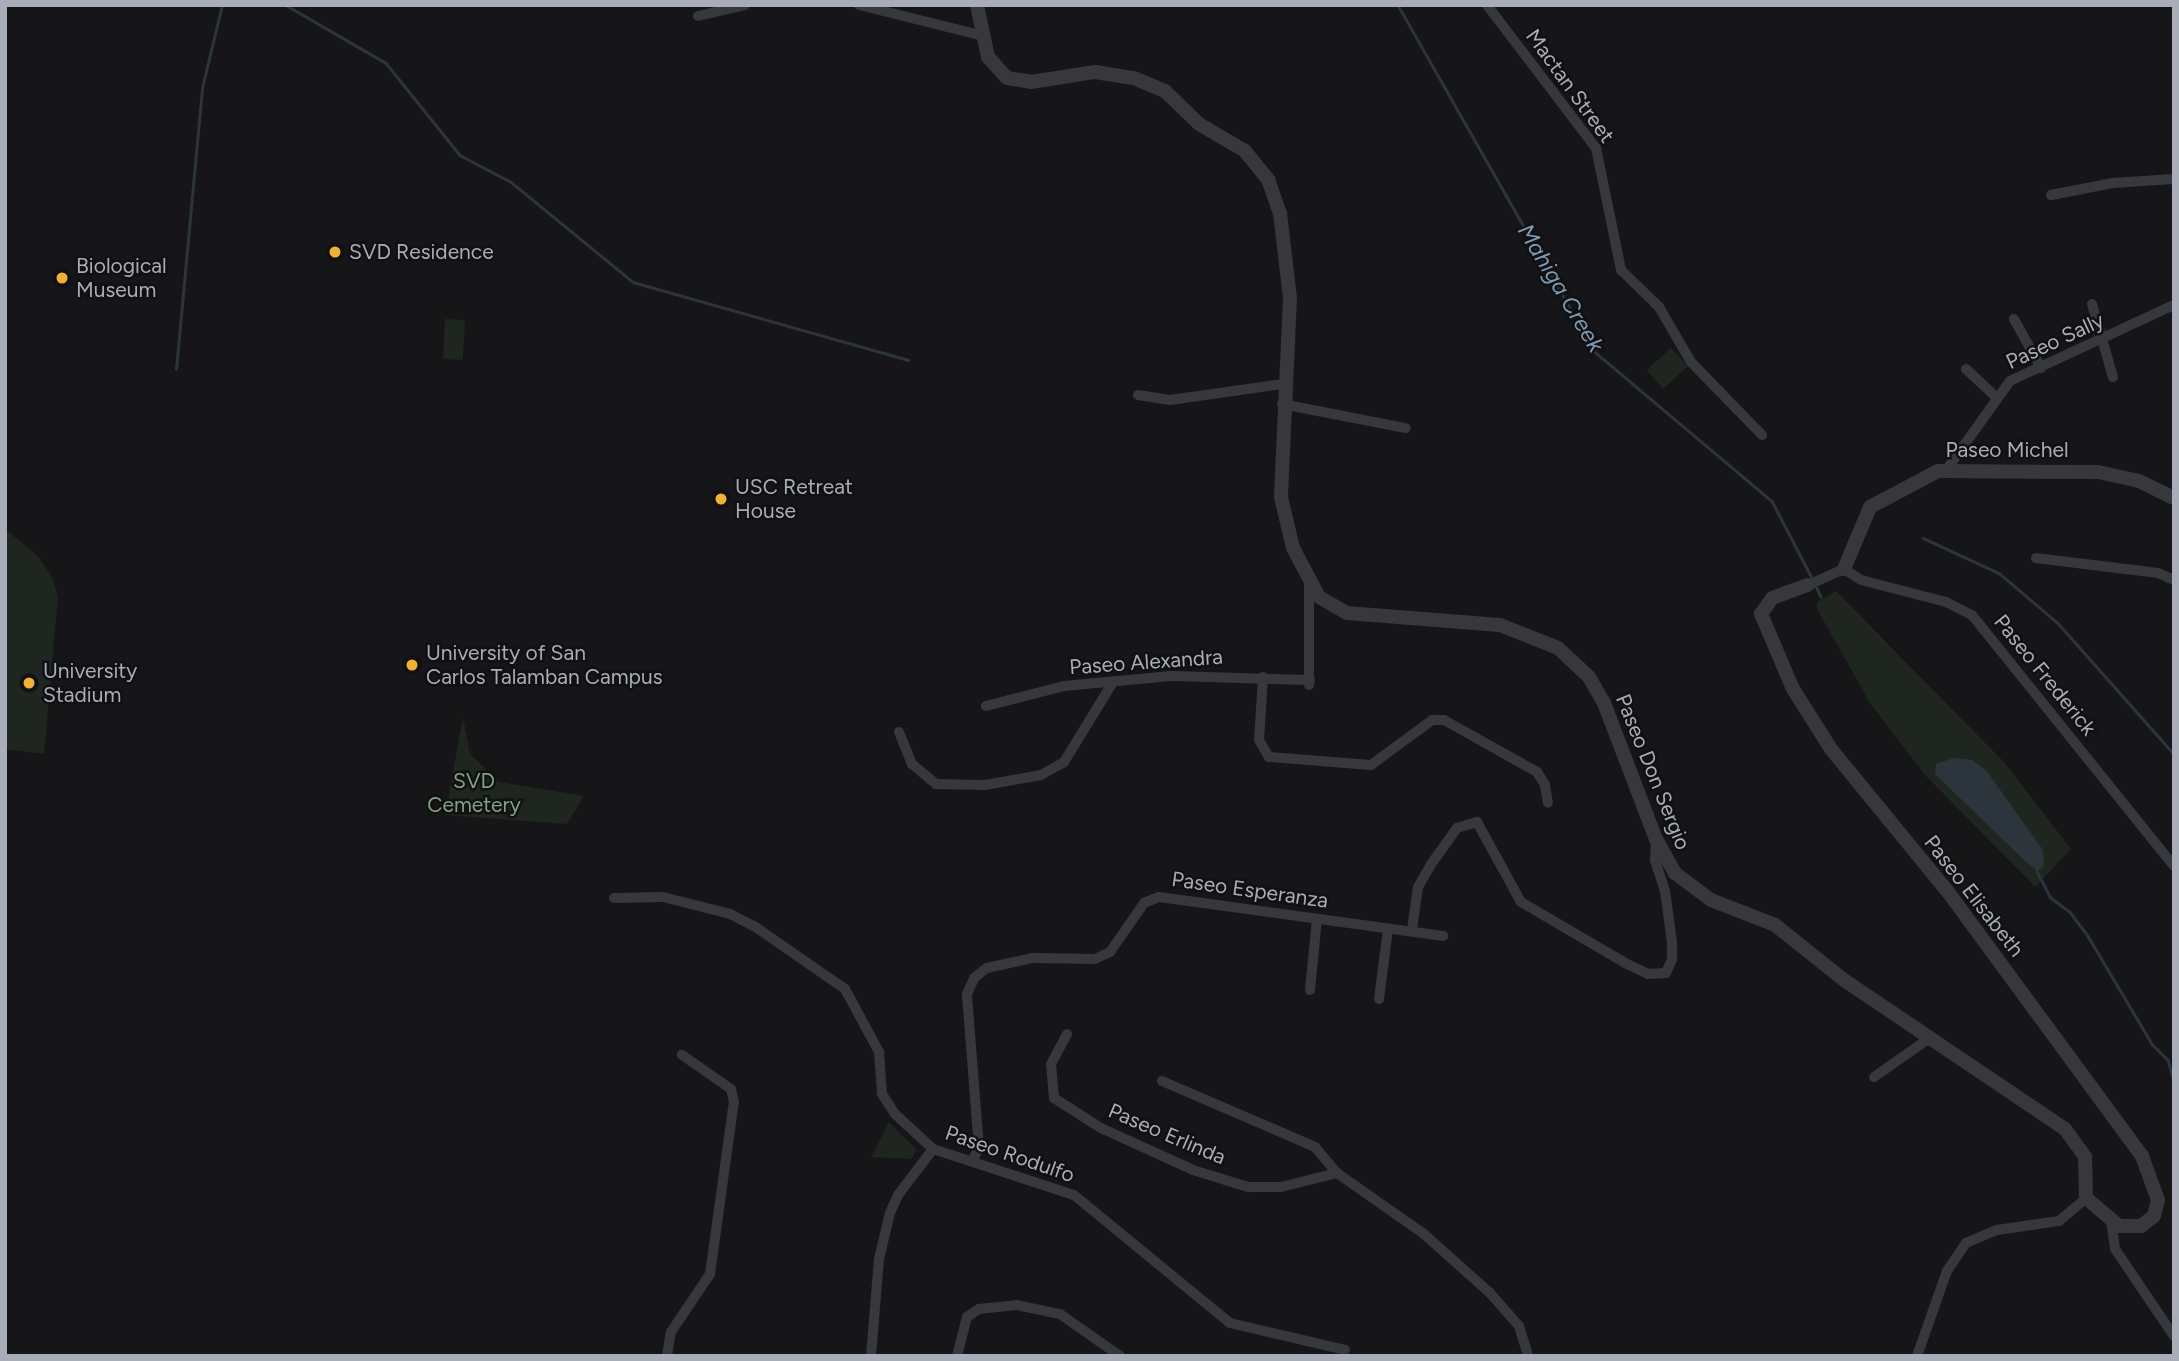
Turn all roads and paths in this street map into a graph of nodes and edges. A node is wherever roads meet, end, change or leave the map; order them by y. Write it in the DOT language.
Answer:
graph roads {
  1 [pos="745,5"];
  2 [pos="859,5"];
  3 [pos="977,5"];
  4 [pos="1487,5"];
  5 [pos="698,16"];
  6 [pos="983,36"];
  7 [pos="2174,178"];
  8 [pos="2052,195"];
  9 [pos="2092,304"];
  10 [pos="2174,305"];
  11 [pos="2014,319"];
  12 [pos="2105,340"];
  13 [pos="2040,368"];
  14 [pos="1966,369"];
  15 [pos="2113,377"];
  16 [pos="1283,384"];
  17 [pos="1138,395"];
  18 [pos="1997,398"];
  19 [pos="1282,404"];
  20 [pos="1406,428"];
  21 [pos="1762,435"];
  22 [pos="1947,469"];
  23 [pos="2174,498"];
  24 [pos="2036,558"];
  25 [pos="1844,569"];
  26 [pos="2174,580"];
  27 [pos="1815,583"];
  28 [pos="1309,584"];
  29 [pos="1263,677"];
  30 [pos="1113,682"];
  31 [pos="986,706"];
  32 [pos="899,732"];
  33 [pos="1548,803"];
  34 [pos="1656,839"];
  35 [pos="2174,866"];
  36 [pos="614,898"];
  37 [pos="1317,919"];
  38 [pos="1388,929"];
  39 [pos="1412,930"];
  40 [pos="1443,936"];
  41 [pos="1310,990"];
  42 [pos="1379,999"];
  43 [pos="1067,1034"];
  44 [pos="1928,1039"];
  45 [pos="682,1055"];
  46 [pos="1874,1077"];
  47 [pos="1162,1081"];
  48 [pos="933,1149"];
  49 [pos="973,1159"];
  50 [pos="1337,1173"];
  51 [pos="2086,1198"];
  52 [pos="2111,1220"];
  53 [pos="2174,1336"];
  54 [pos="1345,1350"];
  55 [pos="667,1356"];
  56 [pos="871,1356"];
  57 [pos="957,1356"];
  58 [pos="1119,1356"];
  59 [pos="1528,1356"];
  60 [pos="1917,1356"];
  1 -- 5 [label="street"];
  2 -- 6 [label="street"];
  3 -- 6 [label="street, Paseo Don Sergio"];
  4 -- 21 [label="street, Mactan Street"];
  6 -- 16 [label="street, Paseo Don Sergio"];
  7 -- 8 [label="street"];
  9 -- 12 [label="street"];
  10 -- 12 [label="street, Paseo Sally"];
  11 -- 13 [label="street"];
  12 -- 13 [label="street, Paseo Sally"];
  12 -- 15 [label="street"];
  13 -- 18 [label="street, Paseo Sally"];
  14 -- 18 [label="street"];
  16 -- 17 [label="street"];
  16 -- 19 [label="street, Paseo Don Sergio"];
  18 -- 22 [label="street, Paseo Sally"];
  19 -- 20 [label="street"];
  19 -- 28 [label="street, Paseo Don Sergio"];
  22 -- 23 [label="street, Paseo Michel"];
  22 -- 25 [label="street, Paseo Michel"];
  24 -- 26 [label="street"];
  25 -- 27 [label="street, Paseo Elisabeth"];
  25 -- 35 [label="street, Paseo Frederick"];
  27 -- 52 [label="street, Paseo Elisabeth"];
  28 -- 29 [label="street, Paseo Alexandra"];
  28 -- 34 [label="street, Paseo Don Sergio"];
  29 -- 30 [label="street, Paseo Alexandra"];
  29 -- 33 [label="street"];
  30 -- 31 [label="street, Paseo Alexandra"];
  30 -- 32 [label="street"];
  34 -- 39 [label="street"];
  34 -- 44 [label="street, Paseo Don Sergio"];
  36 -- 48 [label="street, Paseo Rodulfo"];
  37 -- 38 [label="street, Paseo Esperanza"];
  37 -- 41 [label="street"];
  37 -- 49 [label="street, Paseo Esperanza"];
  38 -- 39 [label="street, Paseo Esperanza"];
  38 -- 42 [label="street"];
  39 -- 40 [label="street, Paseo Esperanza"];
  43 -- 50 [label="street, Paseo Erlinda"];
  44 -- 46 [label="street"];
  44 -- 51 [label="street, Paseo Don Sergio"];
  45 -- 55 [label="street"];
  47 -- 50 [label="street"];
  48 -- 49 [label="street, Paseo Rodulfo"];
  48 -- 56 [label="street"];
  49 -- 54 [label="street, Paseo Rodulfo"];
  50 -- 59 [label="street"];
  51 -- 52 [label="street"];
  51 -- 60 [label="street"];
  52 -- 53 [label="street"];
  57 -- 58 [label="street"];
}
